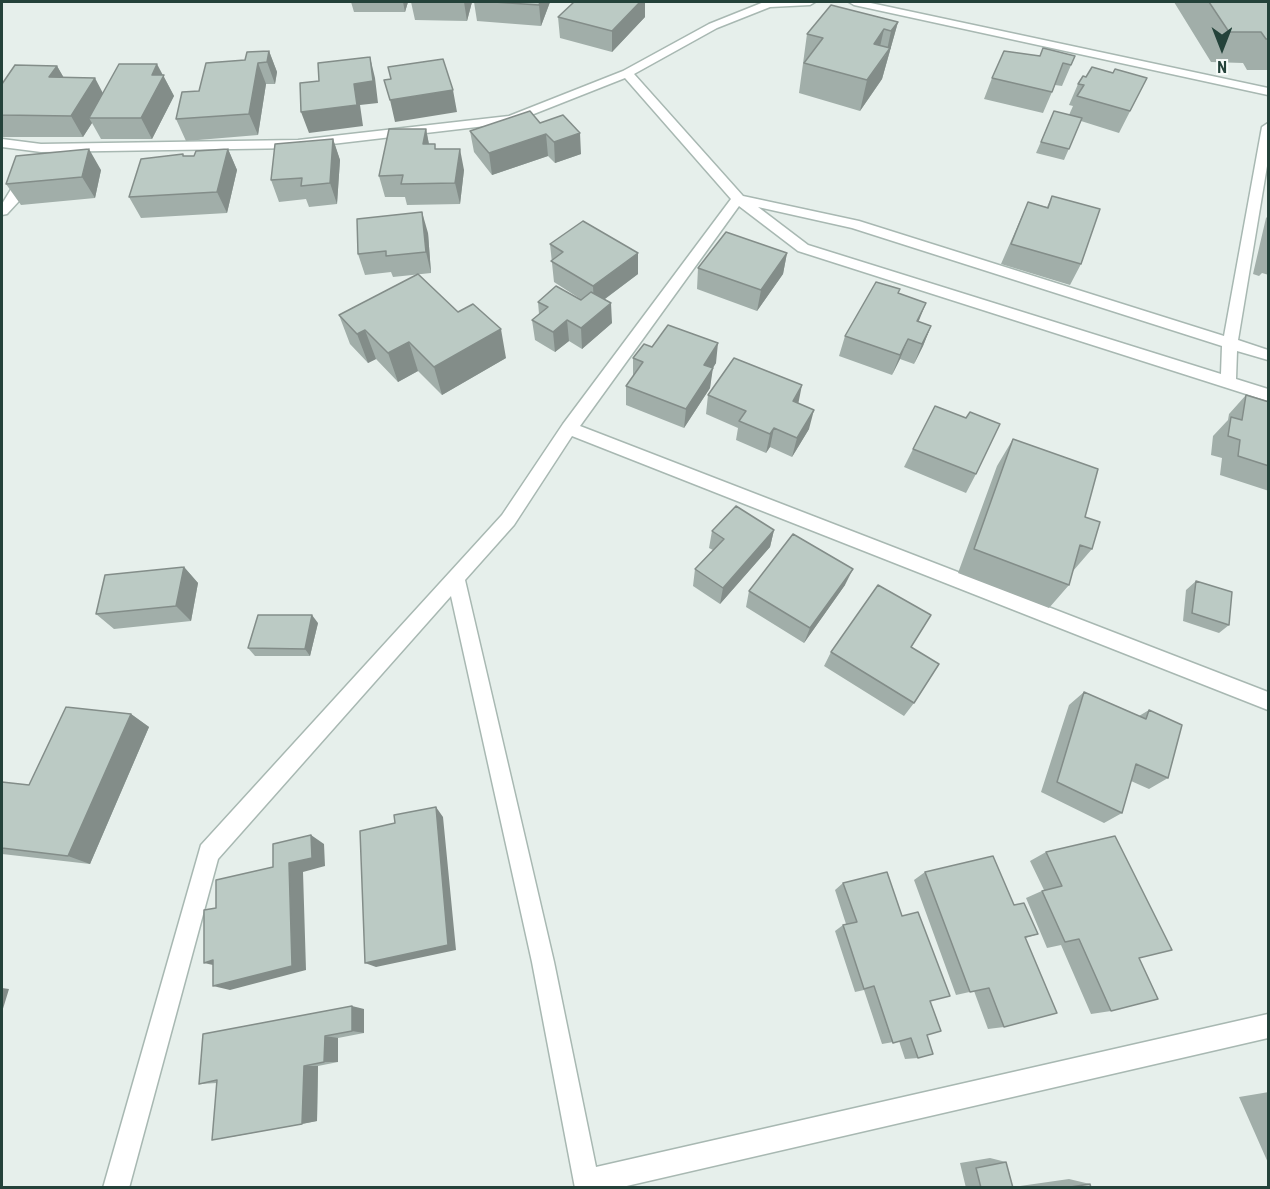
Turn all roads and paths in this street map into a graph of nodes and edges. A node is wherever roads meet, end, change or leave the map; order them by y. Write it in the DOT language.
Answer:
graph roads {
  1 [pos="799,2"];
  2 [pos="810,2"];
  3 [pos="854,2"];
  4 [pos="627,73"];
  5 [pos="1269,92"];
  6 [pos="1269,127"];
  7 [pos="2,143"];
  8 [pos="36,157"];
  9 [pos="738,199"];
  10 [pos="2,211"];
  11 [pos="1230,343"];
  12 [pos="1269,355"];
  13 [pos="1228,382"];
  14 [pos="1269,395"];
  15 [pos="569,428"];
  16 [pos="456,578"];
  17 [pos="1269,701"];
  18 [pos="1269,1026"];
  19 [pos="587,1185"];
  20 [pos="116,1188"];
  1 -- 2 [label="street"];
  1 -- 4 [label="street"];
  3 -- 5 [label="street"];
  4 -- 8 [label="street"];
  4 -- 9 [label="street"];
  6 -- 11 [label="street"];
  7 -- 8 [label="street"];
  8 -- 10 [label="street"];
  9 -- 11 [label="street"];
  9 -- 13 [label="street"];
  9 -- 15 [label="street"];
  11 -- 12 [label="street"];
  11 -- 13 [label="street"];
  13 -- 14 [label="street"];
  15 -- 16 [label="street"];
  15 -- 17 [label="street"];
  16 -- 19 [label="street"];
  16 -- 20 [label="street"];
  18 -- 19 [label="street"];
}
